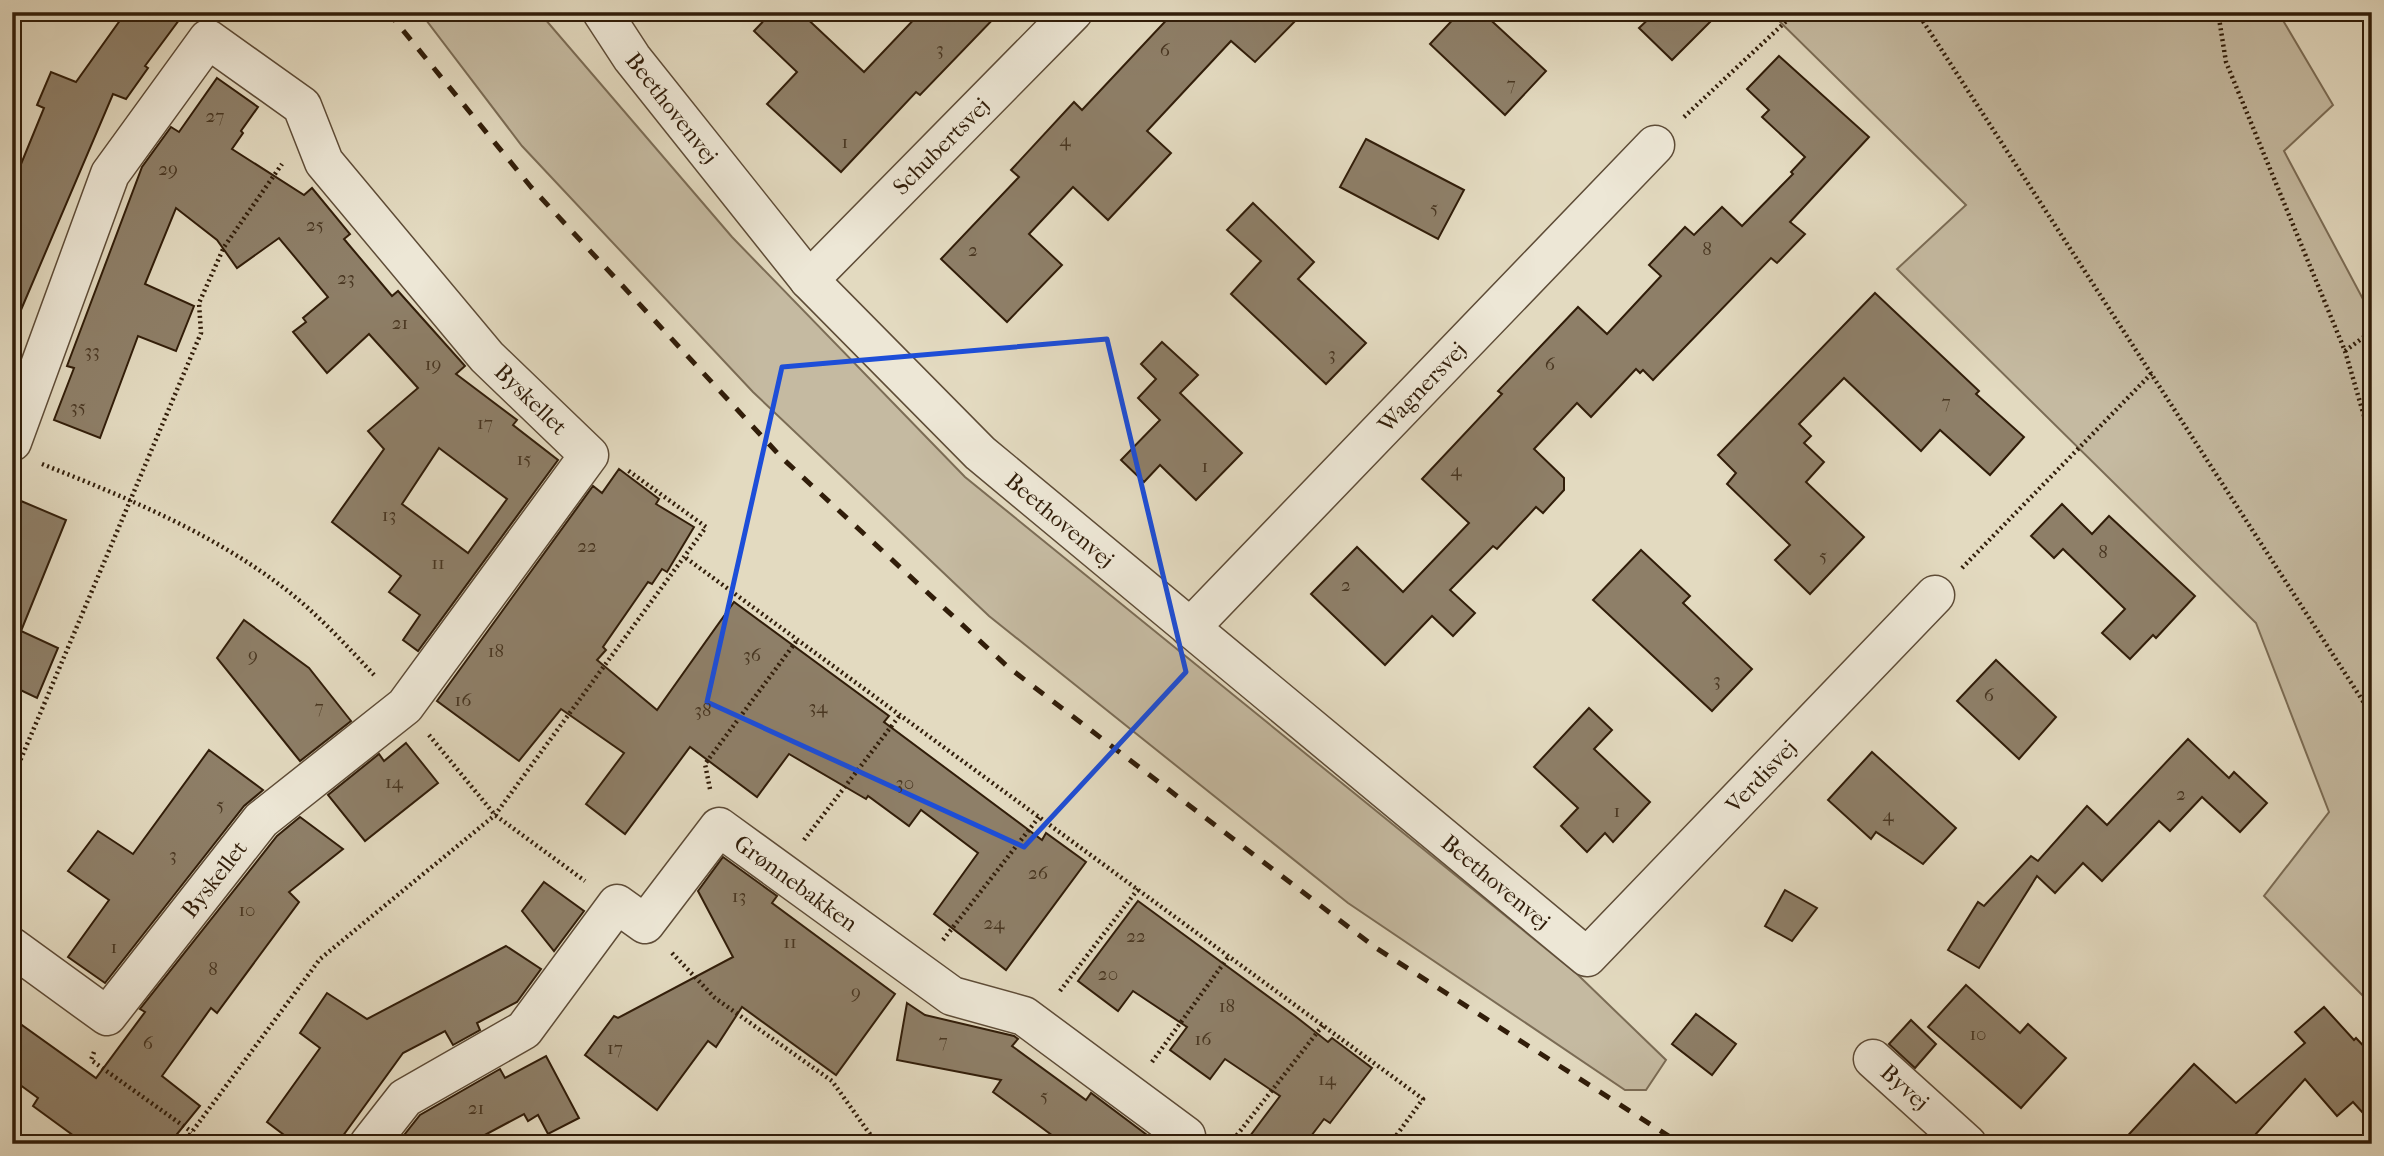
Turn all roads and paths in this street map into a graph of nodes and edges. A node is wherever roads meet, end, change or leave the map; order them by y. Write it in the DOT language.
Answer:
graph roads {
  1 [pos="602,12"];
  2 [pos="1073,12"];
  3 [pos="1796,12"];
  4 [pos="1917,12"];
  5 [pos="2218,12"];
  6 [pos="309,126"];
  7 [pos="1655,145"];
  8 [pos="809,280"];
  9 [pos="2372,331"];
  10 [pos="2345,351"];
  11 [pos="2152,373"];
  12 [pos="2372,443"];
  13 [pos="25,452"];
  14 [pos="589,455"];
  15 [pos="132,500"];
  16 [pos="686,558"];
  17 [pos="1935,595"];
  18 [pos="1189,628"];
  19 [pos="798,639"];
  20 [pos="405,706"];
  21 [pos="900,715"];
  22 [pos="2372,715"];
  23 [pos="12,780"];
  24 [pos="495,816"];
  25 [pos="1039,817"];
  26 [pos="719,827"];
  27 [pos="780,872"];
  28 [pos="1138,889"];
  29 [pos="631,914"];
  30 [pos="12,947"];
  31 [pos="1229,956"];
  32 [pos="1587,957"];
  33 [pos="919,971"];
  34 [pos="107,1016"];
  35 [pos="1035,1025"];
  36 [pos="1323,1025"];
  37 [pos="1873,1059"];
  38 [pos="1129,1094"];
  39 [pos="192,1132"];
  40 [pos="183,1144"];
  41 [pos="369,1144"];
  42 [pos="877,1144"];
  43 [pos="1181,1144"];
  44 [pos="1230,1144"];
  45 [pos="1390,1144"];
  46 [pos="1967,1144"];
  1 -- 8 [label="street, Beethovenvej"];
  2 -- 8 [label="street, Schubertsvej"];
  3 -- 7 [label="path"];
  4 -- 11 [label="path"];
  5 -- 10 [label="path"];
  6 -- 13 [label="street, Byskellet"];
  6 -- 14 [label="street, Byskellet"];
  6 -- 15 [label="path"];
  7 -- 18 [label="street, Wagnersvej"];
  8 -- 18 [label="street, Beethovenvej"];
  9 -- 10 [label="path"];
  10 -- 12 [label="path"];
  11 -- 17 [label="path"];
  11 -- 22 [label="path"];
  13 -- 15 [label="path"];
  14 -- 16 [label="path"];
  14 -- 20 [label="street, Byskellet"];
  15 -- 20 [label="path"];
  15 -- 23 [label="path"];
  16 -- 19 [label="path"];
  16 -- 24 [label="path"];
  17 -- 32 [label="street, Verdisvej"];
  18 -- 32 [label="street, Beethovenvej"];
  19 -- 21 [label="path"];
  19 -- 26 [label="path"];
  20 -- 24 [label="path"];
  20 -- 34 [label="street, Byskellet"];
  21 -- 25 [label="path"];
  21 -- 27 [label="path"];
  24 -- 29 [label="path"];
  24 -- 39 [label="path"];
  25 -- 28 [label="path"];
  25 -- 33 [label="path"];
  26 -- 27 [label="street, Grønnebakken"];
  26 -- 29 [label="street, Grønnebakken"];
  27 -- 33 [label="street, Grønnebakken"];
  28 -- 31 [label="path"];
  28 -- 35 [label="path"];
  29 -- 41 [label="street, Grønnebakken"];
  29 -- 42 [label="path"];
  30 -- 34 [label="street"];
  31 -- 36 [label="path"];
  31 -- 38 [label="path"];
  33 -- 35 [label="street, Grønnebakken"];
  34 -- 39 [label="path"];
  35 -- 38 [label="street, Grønnebakken"];
  36 -- 44 [label="path"];
  36 -- 45 [label="path"];
  37 -- 46 [label="street, Byvej"];
  38 -- 43 [label="street, Grønnebakken"];
  39 -- 40 [label="path"];
}
